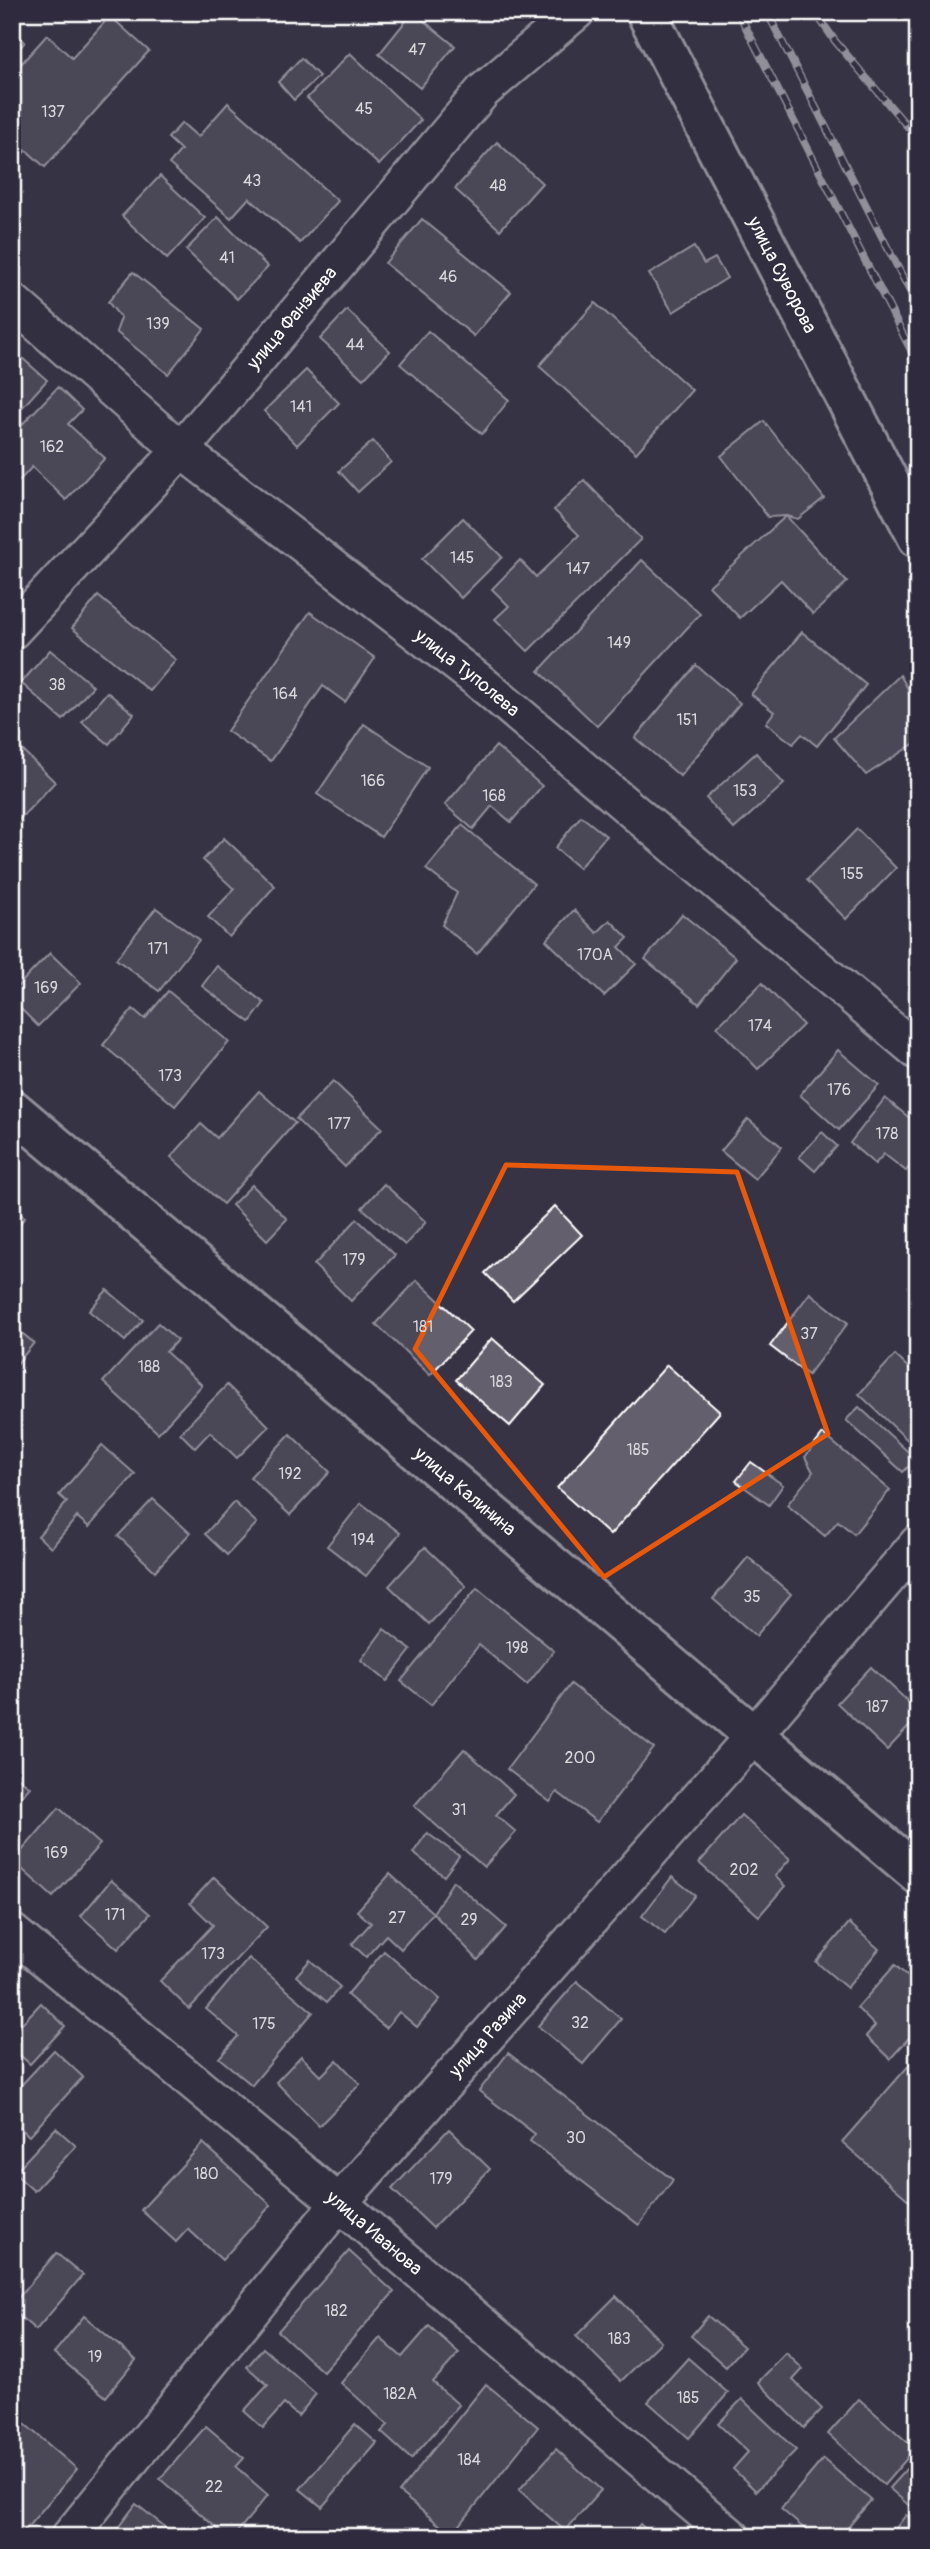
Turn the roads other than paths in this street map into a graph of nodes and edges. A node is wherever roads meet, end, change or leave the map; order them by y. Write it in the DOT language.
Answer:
graph roads {
  1 [pos="576,12"];
  2 [pos="646,12"];
  3 [pos="12,301"];
  4 [pos="181,450"];
  5 [pos="918,538"];
  6 [pos="12,631"];
  7 [pos="918,1052"];
  8 [pos="12,1110"];
  9 [pos="918,1543"];
  10 [pos="754,1735"];
  11 [pos="918,1874"];
  12 [pos="12,1932"];
  13 [pos="339,2203"];
  14 [pos="69,2537"];
  15 [pos="732,2537"];
  1 -- 4 [label="street, улица Фанзиева"];
  2 -- 5 [label="street, улица Суворова"];
  3 -- 4 [label="street, улица Туполева"];
  4 -- 6 [label="street, улица Фанзиева"];
  4 -- 7 [label="street, улица Туполева"];
  8 -- 10 [label="street, улица Калинина"];
  9 -- 10 [label="street, улица Разина"];
  10 -- 11 [label="street, улица Калинина"];
  10 -- 13 [label="street, улица Разина"];
  12 -- 13 [label="street, улица Иванова"];
  13 -- 14 [label="street, улица Разина"];
  13 -- 15 [label="street, улица Иванова"];
}
